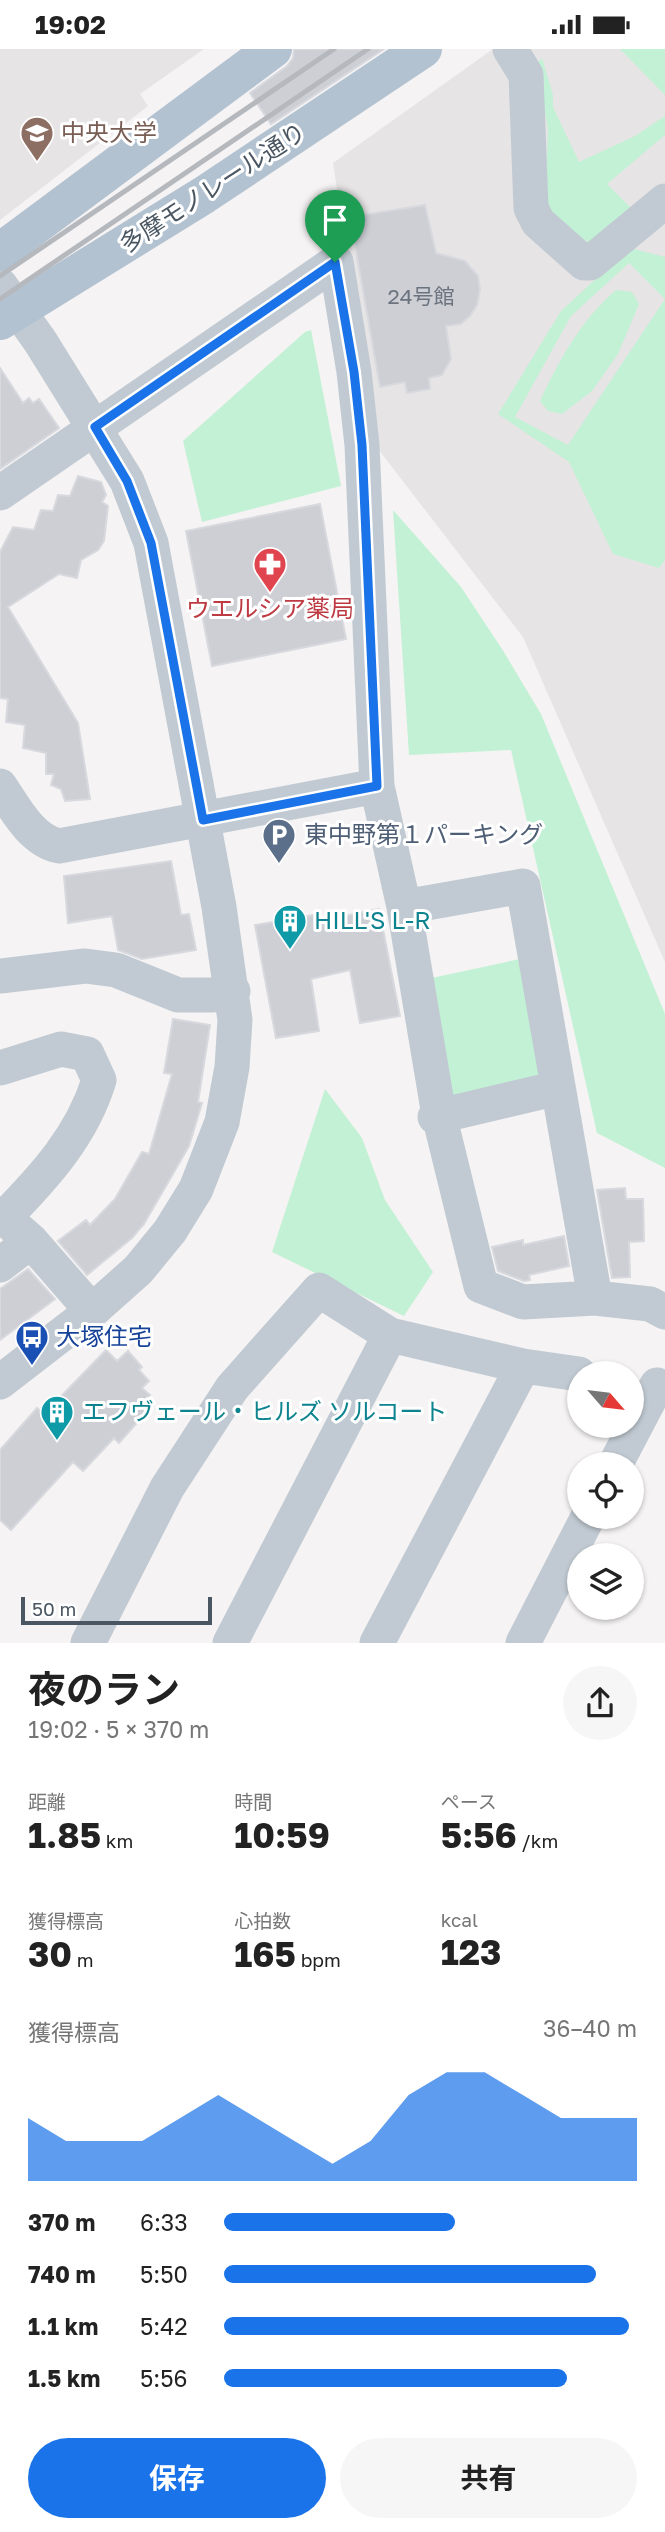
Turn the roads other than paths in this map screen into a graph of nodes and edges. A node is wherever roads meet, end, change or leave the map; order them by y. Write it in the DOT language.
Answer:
graph roads {
  1 [pos="273,49"];
  2 [pos="423,49"];
  3 [pos="510,49"];
  4 [pos="665,201"];
  5 [pos="0,252"];
  6 [pos="6,305"];
  7 [pos="95,427"];
  8 [pos="0,493"];
  9 [pos="0,786"];
  10 [pos="377,786"];
  11 [pos="203,820"];
  12 [pos="404,907"];
  13 [pos="0,976"];
  14 [pos="233,991"];
  15 [pos="0,1068"];
  16 [pos="558,1088"];
  17 [pos="437,1116"];
  18 [pos="2,1216"];
  19 [pos="31,1241"];
  20 [pos="0,1265"];
  21 [pos="595,1298"];
  22 [pos="92,1311"];
  23 [pos="665,1312"];
  24 [pos="390,1335"];
  25 [pos="523,1366"];
  26 [pos="567,1372"];
  27 [pos="0,1382"];
  28 [pos="651,1385"];
  29 [pos="621,1452"];
  30 [pos="582,1529"];
  31 [pos="88,1643"];
  32 [pos="230,1643"];
  33 [pos="377,1643"];
  34 [pos="523,1643"];
  1 -- 5 [label="main road"];
  2 -- 6 [label="main road, 多摩モノレール通り"];
  3 -- 4 [label="street"];
  6 -- 7 [label="street"];
  7 -- 8 [label="street"];
  7 -- 10 [label="street"];
  7 -- 11 [label="street"];
  9 -- 11 [label="street"];
  10 -- 11 [label="street"];
  10 -- 12 [label="street"];
  11 -- 14 [label="street"];
  12 -- 16 [label="street"];
  12 -- 17 [label="street"];
  13 -- 14 [label="street"];
  14 -- 22 [label="street"];
  15 -- 18 [label="street"];
  16 -- 17 [label="street"];
  16 -- 21 [label="street"];
  17 -- 21 [label="street"];
  18 -- 19 [label="street"];
  19 -- 20 [label="street"];
  19 -- 22 [label="street"];
  21 -- 23 [label="street"];
  22 -- 27 [label="street"];
  24 -- 25 [label="street"];
  24 -- 31 [label="street"];
  24 -- 32 [label="street"];
  25 -- 26 [label="street"];
  25 -- 33 [label="street"];
  28 -- 29 [label="street"];
  30 -- 34 [label="street"];
}
